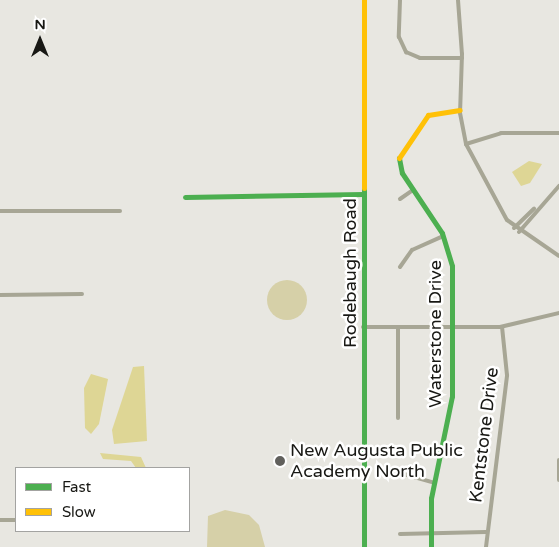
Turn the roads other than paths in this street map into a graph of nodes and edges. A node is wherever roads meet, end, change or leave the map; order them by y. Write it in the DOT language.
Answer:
graph roads {
  1 [pos="364,0"];
  2 [pos="400,0"];
  3 [pos="458,0"];
  4 [pos="462,58"];
  5 [pos="460,110"];
  6 [pos="559,133"];
  7 [pos="466,144"];
  8 [pos="559,186"];
  9 [pos="413,190"];
  10 [pos="364,194"];
  11 [pos="185,196"];
  12 [pos="400,199"];
  13 [pos="534,209"];
  14 [pos="0,211"];
  15 [pos="120,211"];
  16 [pos="514,228"];
  17 [pos="519,232"];
  18 [pos="443,236"];
  19 [pos="559,256"];
  20 [pos="400,267"];
  21 [pos="82,294"];
  22 [pos="0,295"];
  23 [pos="559,313"];
  24 [pos="363,327"];
  25 [pos="398,327"];
  26 [pos="452,327"];
  27 [pos="502,327"];
  28 [pos="398,418"];
  29 [pos="559,460"];
  30 [pos="400,473"];
  31 [pos="559,480"];
  32 [pos="435,483"];
  33 [pos="0,520"];
  34 [pos="15,520"];
  35 [pos="486,532"];
  36 [pos="432,533"];
  37 [pos="400,534"];
  38 [pos="364,547"];
  39 [pos="431,547"];
  40 [pos="486,547"];
  1 -- 10 [label="street, Rodebaugh Road"];
  2 -- 4 [label="street"];
  3 -- 4 [label="street"];
  4 -- 5 [label="street"];
  5 -- 7 [label="street"];
  5 -- 9 [label="street, Waterstone Drive"];
  6 -- 7 [label="street"];
  7 -- 16 [label="street"];
  8 -- 13 [label="street"];
  9 -- 12 [label="street"];
  9 -- 18 [label="street, Waterstone Drive"];
  10 -- 11 [label="street"];
  10 -- 24 [label="street, Rodebaugh Road"];
  13 -- 16 [label="street"];
  13 -- 17 [label="street"];
  14 -- 15 [label="street"];
  16 -- 17 [label="street"];
  17 -- 19 [label="street"];
  18 -- 20 [label="street"];
  18 -- 26 [label="street, Waterstone Drive"];
  21 -- 22 [label="street"];
  23 -- 27 [label="street"];
  24 -- 25 [label="street"];
  24 -- 38 [label="street, Rodebaugh Road"];
  25 -- 26 [label="street"];
  25 -- 28 [label="street"];
  26 -- 27 [label="street"];
  26 -- 32 [label="street, Waterstone Drive"];
  27 -- 35 [label="street, Kentstone Drive"];
  29 -- 31 [label="street"];
  30 -- 32 [label="street"];
  32 -- 36 [label="street, Waterstone Drive"];
  33 -- 34 [label="street"];
  35 -- 36 [label="street"];
  35 -- 40 [label="street, Kentstone Drive"];
  36 -- 37 [label="street"];
  36 -- 39 [label="street, Waterstone Drive"];
}
